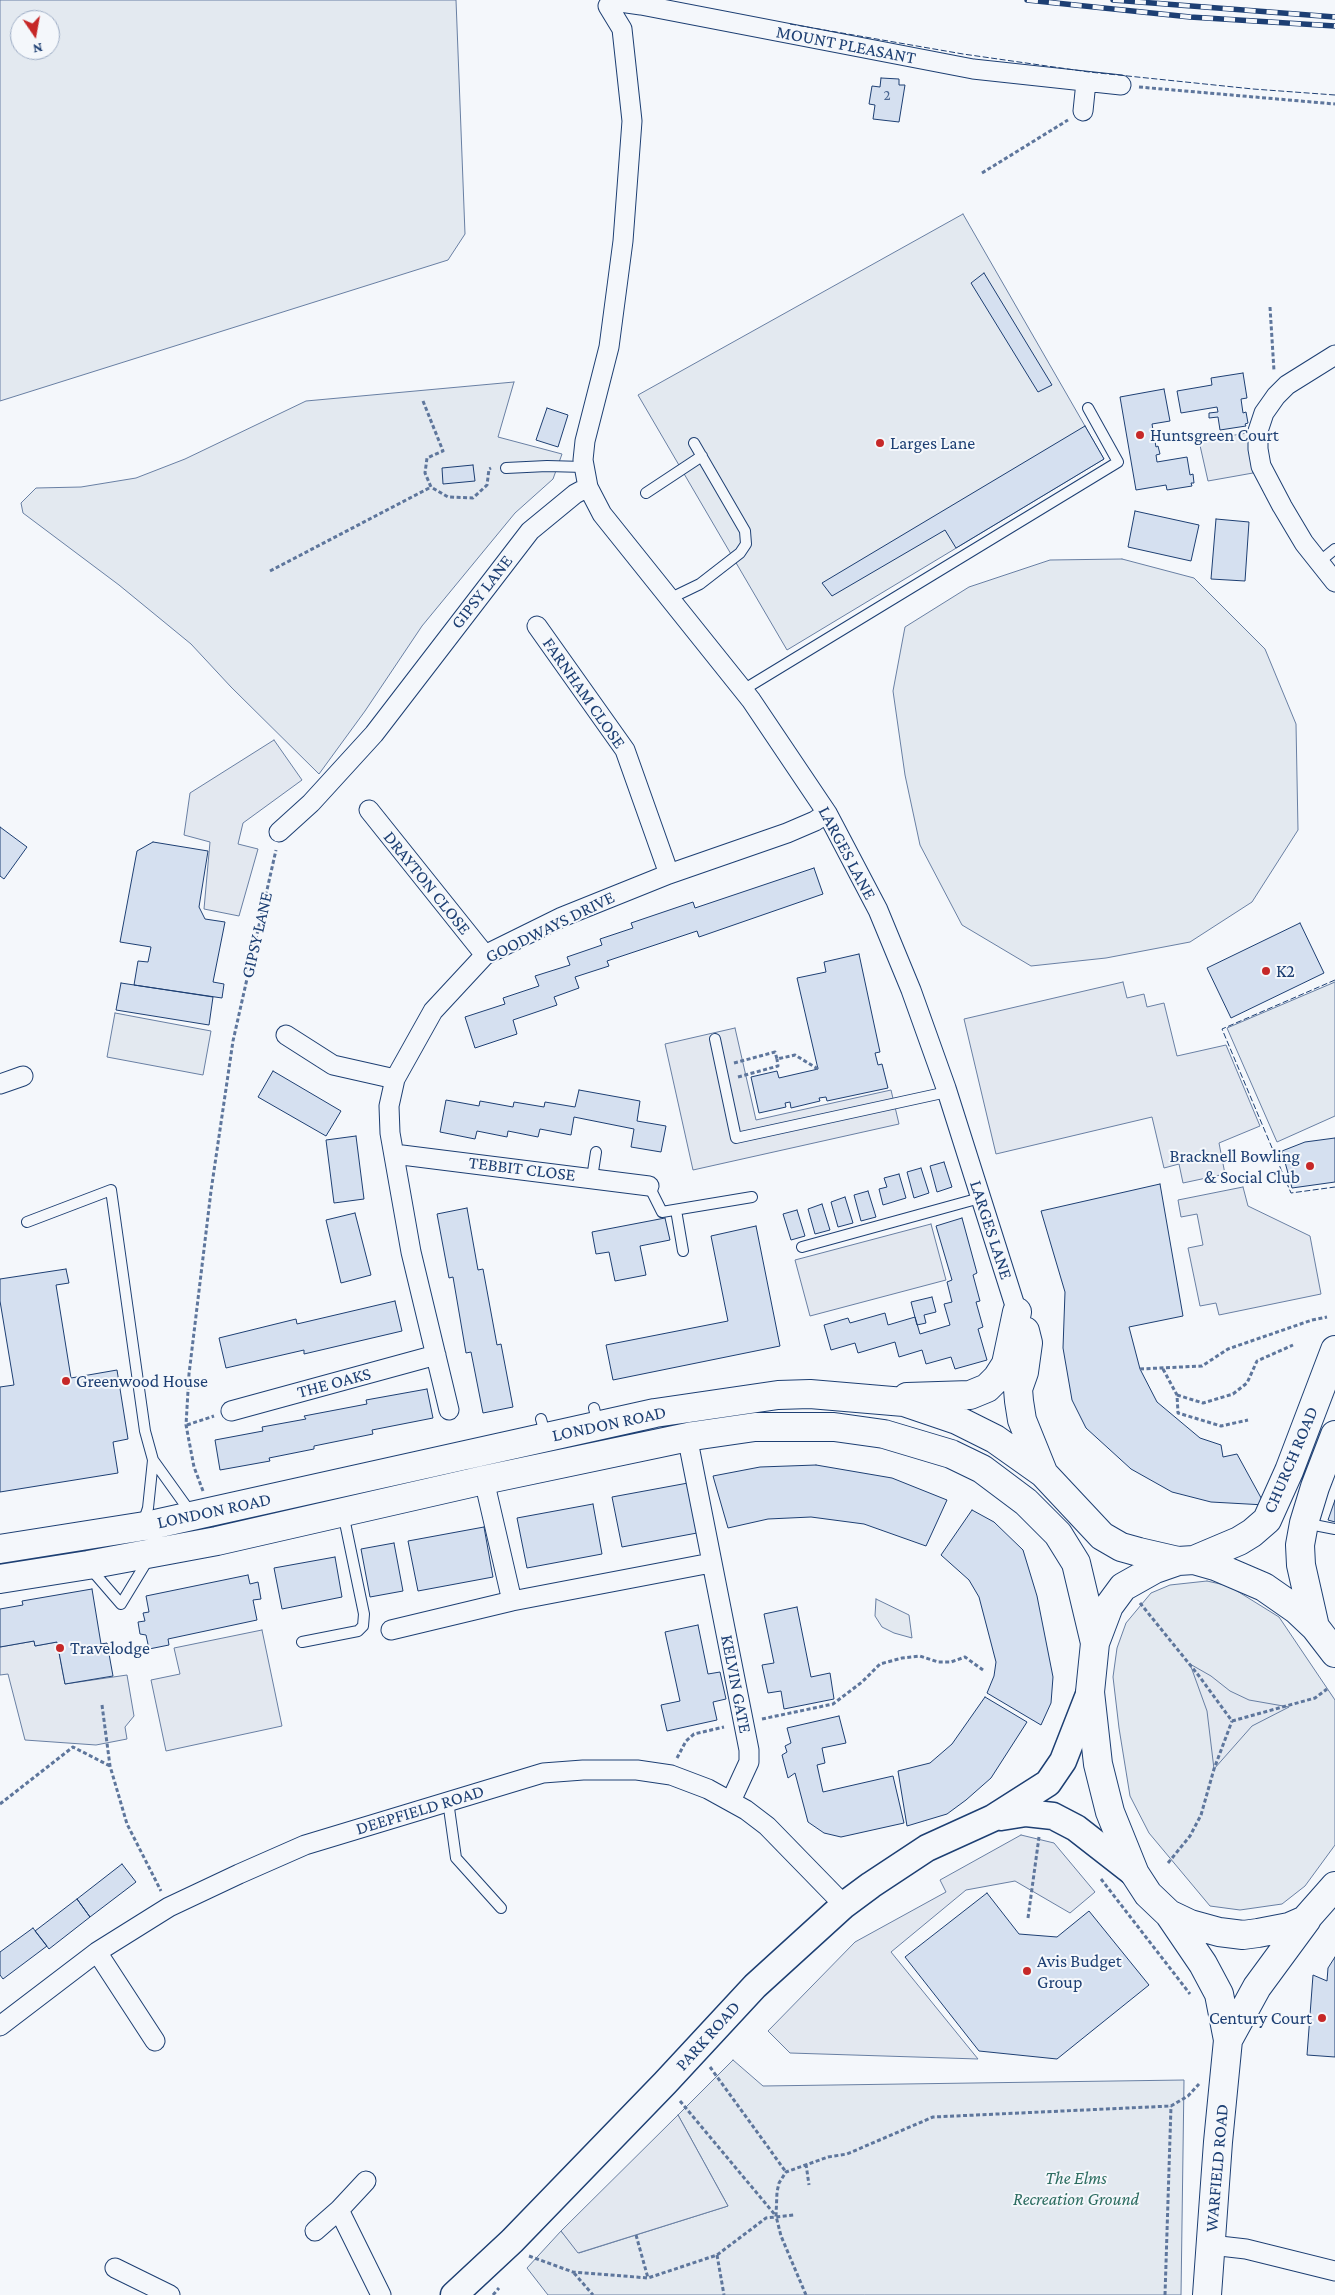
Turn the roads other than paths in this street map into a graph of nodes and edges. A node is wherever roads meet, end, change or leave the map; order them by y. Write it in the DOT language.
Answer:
graph roads {
  1 [pos="608,6"];
  2 [pos="1086,82"];
  3 [pos="1121,85"];
  4 [pos="1083,111"];
  5 [pos="1335,354"];
  6 [pos="1088,408"];
  7 [pos="694,442"];
  8 [pos="702,456"];
  9 [pos="506,468"];
  10 [pos="584,468"];
  11 [pos="588,487"];
  12 [pos="646,493"];
  13 [pos="1335,550"];
  14 [pos="1319,562"];
  15 [pos="1335,582"];
  16 [pos="671,598"];
  17 [pos="537,626"];
  18 [pos="743,690"];
  19 [pos="370,810"];
  20 [pos="827,813"];
  21 [pos="279,832"];
  22 [pos="669,874"];
  23 [pos="485,955"];
  24 [pos="286,1035"];
  25 [pos="715,1039"];
  26 [pos="23,1076"];
  27 [pos="395,1079"];
  28 [pos="0,1084"];
  29 [pos="947,1092"];
  30 [pos="596,1152"];
  31 [pos="394,1154"];
  32 [pos="592,1178"];
  33 [pos="649,1186"];
  34 [pos="752,1197"];
  35 [pos="980,1198"];
  36 [pos="676,1210"];
  37 [pos="27,1222"];
  38 [pos="802,1247"];
  39 [pos="683,1251"];
  40 [pos="1017,1312"];
  41 [pos="1335,1350"];
  42 [pos="436,1355"];
  43 [pos="881,1399"];
  44 [pos="449,1410"];
  45 [pos="231,1411"];
  46 [pos="1335,1434"];
  47 [pos="690,1451"];
  48 [pos="153,1460"];
  49 [pos="1044,1473"];
  50 [pos="484,1480"];
  51 [pos="200,1506"];
  52 [pos="343,1512"];
  53 [pos="1304,1523"];
  54 [pos="142,1526"];
  55 [pos="1335,1529"];
  56 [pos="0,1549"];
  57 [pos="152,1553"];
  58 [pos="1186,1560"];
  59 [pos="711,1563"];
  60 [pos="88,1565"];
  61 [pos="0,1579"];
  62 [pos="512,1600"];
  63 [pos="1315,1627"];
  64 [pos="391,1630"];
  65 [pos="302,1642"];
  66 [pos="1094,1643"];
  67 [pos="1335,1653"];
  68 [pos="1090,1692"];
  69 [pos="448,1801"];
  70 [pos="731,1801"];
  71 [pos="993,1818"];
  72 [pos="1135,1874"];
  73 [pos="1335,1886"];
  74 [pos="844,1905"];
  75 [pos="501,1908"];
  76 [pos="1168,1914"];
  77 [pos="1335,1914"];
  78 [pos="1306,1920"];
  79 [pos="97,1952"];
  80 [pos="0,2026"];
  81 [pos="1228,2040"];
  82 [pos="155,2041"];
  83 [pos="366,2181"];
  84 [pos="339,2210"];
  85 [pos="315,2231"];
  86 [pos="1211,2245"];
  87 [pos="115,2268"];
  88 [pos="1335,2269"];
  89 [pos="170,2295"];
  90 [pos="381,2295"];
  91 [pos="454,2295"];
  92 [pos="1207,2295"];
  1 -- 2 [label="street, MOUNT PLEASANT"];
  1 -- 10 [label="street, LARGES LANE"];
  2 -- 3 [label="street, MOUNT PLEASANT"];
  2 -- 4 [label="street"];
  5 -- 14 [label="street"];
  6 -- 18 [label="lane"];
  7 -- 8 [label="lane"];
  8 -- 12 [label="lane"];
  8 -- 16 [label="lane"];
  9 -- 10 [label="lane"];
  10 -- 11 [label="street, LARGES LANE"];
  11 -- 16 [label="street, LARGES LANE"];
  11 -- 21 [label="street, GIPSY LANE"];
  13 -- 14 [label="lane"];
  14 -- 15 [label="street"];
  16 -- 18 [label="street, LARGES LANE"];
  17 -- 22 [label="street, FARNHAM CLOSE"];
  18 -- 20 [label="street, LARGES LANE"];
  19 -- 23 [label="street, DRAYTON CLOSE"];
  20 -- 22 [label="street, GOODWAYS DRIVE"];
  20 -- 29 [label="street, LARGES LANE"];
  22 -- 23 [label="street, GOODWAYS DRIVE"];
  23 -- 27 [label="street, GOODWAYS DRIVE"];
  24 -- 27 [label="street"];
  25 -- 29 [label="lane"];
  26 -- 28 [label="street"];
  27 -- 31 [label="street, GOODWAYS DRIVE"];
  29 -- 35 [label="street, LARGES LANE"];
  30 -- 32 [label="lane"];
  31 -- 32 [label="street, TEBBIT CLOSE"];
  31 -- 42 [label="street"];
  32 -- 33 [label="street, TEBBIT CLOSE"];
  33 -- 36 [label="lane"];
  34 -- 36 [label="lane"];
  35 -- 38 [label="lane"];
  35 -- 40 [label="street, LARGES LANE"];
  36 -- 39 [label="lane"];
  37 -- 48 [label="lane"];
  40 -- 43 [label="main road"];
  40 -- 49 [label="main road"];
  41 -- 58 [label="main road, CHURCH ROAD"];
  42 -- 44 [label="street"];
  42 -- 45 [label="street, THE OAKS"];
  43 -- 49 [label="main road, LONDON ROAD"];
  43 -- 51 [label="main road, LONDON ROAD"];
  46 -- 53 [label="main road, CHURCH ROAD"];
  47 -- 59 [label="street, KELVIN GATE"];
  48 -- 51 [label="lane"];
  48 -- 54 [label="lane"];
  49 -- 58 [label="main road, LONDON ROAD"];
  50 -- 52 [label="main road, LONDON ROAD"];
  50 -- 62 [label="street"];
  50 -- 66 [label="main road, LONDON ROAD"];
  51 -- 54 [label="main road, LONDON ROAD"];
  52 -- 57 [label="main road, LONDON ROAD"];
  52 -- 65 [label="lane"];
  53 -- 55 [label="lane"];
  53 -- 63 [label="main road, CHURCH ROAD"];
  54 -- 56 [label="main road, LONDON ROAD"];
  57 -- 60 [label="main road, LONDON ROAD"];
  57 -- 60 [label="lane"];
  58 -- 63 [label="main road, LONDON ROAD"];
  58 -- 66 [label="main road, CHURCH ROAD"];
  59 -- 62 [label="street"];
  59 -- 70 [label="street, KELVIN GATE"];
  60 -- 61 [label="main road, LONDON ROAD"];
  62 -- 64 [label="street"];
  63 -- 67 [label="main road, LONDON ROAD"];
  66 -- 68 [label="main road"];
  68 -- 71 [label="street, PARK ROAD"];
  68 -- 72 [label="main road"];
  69 -- 70 [label="street, DEEPFIELD ROAD"];
  69 -- 75 [label="lane"];
  69 -- 79 [label="street, DEEPFIELD ROAD"];
  70 -- 74 [label="street, DEEPFIELD ROAD"];
  71 -- 72 [label="street, PARK ROAD"];
  71 -- 74 [label="street, PARK ROAD"];
  72 -- 76 [label="main road"];
  73 -- 78 [label="main road, WARFIELD ROAD"];
  74 -- 91 [label="street, PARK ROAD"];
  76 -- 78 [label="main road"];
  76 -- 81 [label="main road, WARFIELD ROAD"];
  77 -- 78 [label="main road"];
  78 -- 81 [label="main road, WARFIELD ROAD"];
  79 -- 80 [label="street, DEEPFIELD ROAD"];
  79 -- 82 [label="street"];
  81 -- 86 [label="main road, WARFIELD ROAD"];
  83 -- 84 [label="street"];
  84 -- 85 [label="street"];
  84 -- 90 [label="street"];
  86 -- 88 [label="street"];
  86 -- 92 [label="main road, WARFIELD ROAD"];
  87 -- 89 [label="street"];
}
